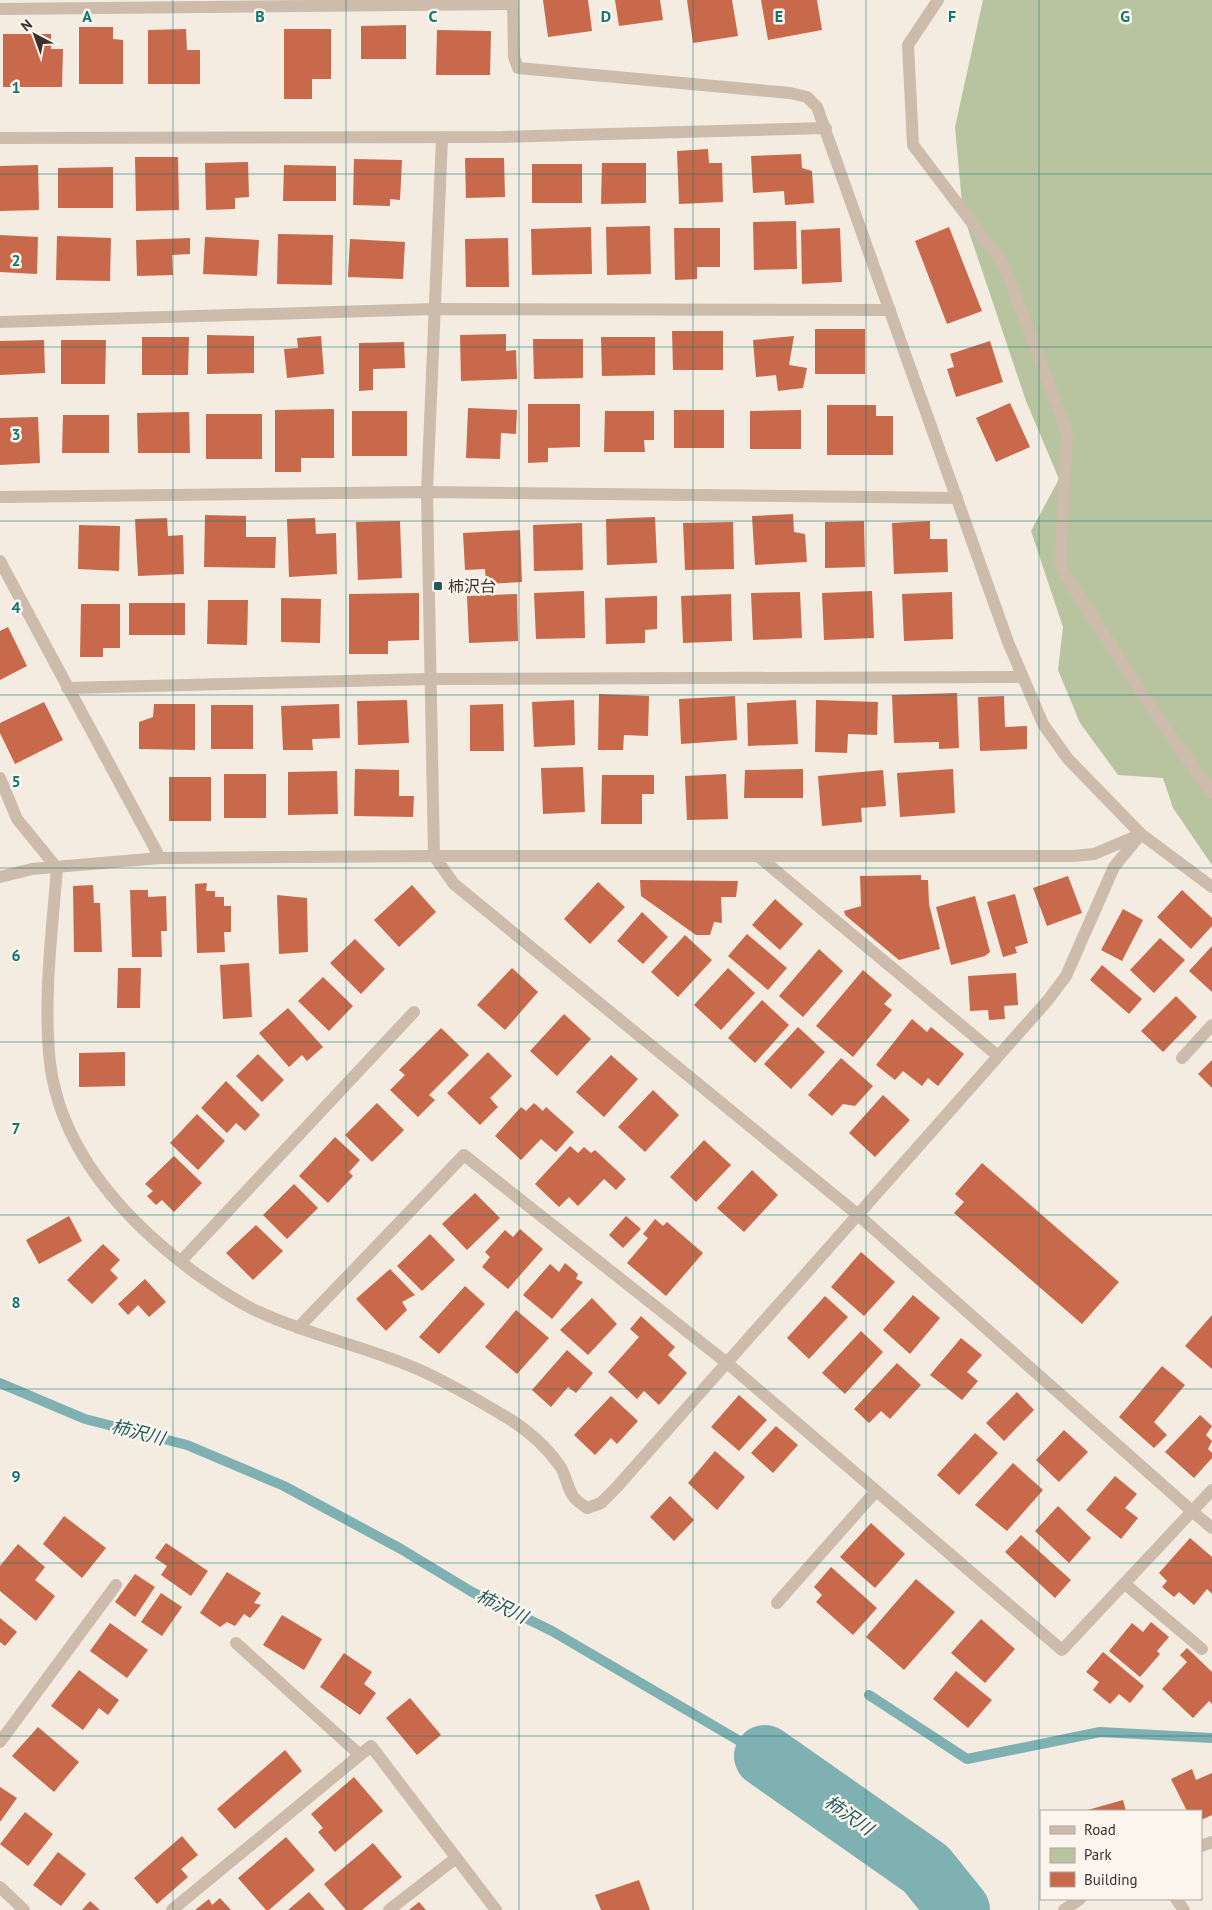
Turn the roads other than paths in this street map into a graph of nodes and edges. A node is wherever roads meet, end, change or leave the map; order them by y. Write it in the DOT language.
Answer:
graph roads {
  1 [pos="938,0"];
  2 [pos="513,2"];
  3 [pos="334,3"];
  4 [pos="158,4"];
  5 [pos="0,9"];
  6 [pos="826,128"];
  7 [pos="0,138"];
  8 [pos="442,138"];
  9 [pos="435,309"];
  10 [pos="890,310"];
  11 [pos="0,322"];
  12 [pos="426,492"];
  13 [pos="0,497"];
  14 [pos="956,498"];
  15 [pos="0,561"];
  16 [pos="1022,677"];
  17 [pos="429,679"];
  18 [pos="68,688"];
  19 [pos="0,778"];
  20 [pos="1212,793"];
  21 [pos="1141,834"];
  22 [pos="434,856"];
  23 [pos="758,856"];
  24 [pos="160,858"];
  25 [pos="57,868"];
  26 [pos="0,877"];
  27 [pos="1212,887"];
  28 [pos="414,1012"];
  29 [pos="1212,1025"];
  30 [pos="998,1056"];
  31 [pos="1182,1058"];
  32 [pos="857,1214"];
  33 [pos="181,1261"];
  34 [pos="298,1328"];
  35 [pos="726,1362"];
  36 [pos="1212,1490"];
  37 [pos="876,1491"];
  38 [pos="1193,1512"];
  39 [pos="1212,1528"];
  40 [pos="1125,1584"];
  41 [pos="116,1585"];
  42 [pos="777,1603"];
  43 [pos="236,1643"];
  44 [pos="1202,1649"];
  45 [pos="0,1742"];
  46 [pos="360,1755"];
  47 [pos="456,1858"];
  48 [pos="0,1887"];
  49 [pos="1079,1900"];
  50 [pos="24,1910"];
  51 [pos="172,1910"];
  52 [pos="389,1910"];
  53 [pos="496,1910"];
  54 [pos="1064,1910"];
  1 -- 20 [label="street"];
  2 -- 3 [label="street"];
  2 -- 6 [label="street"];
  3 -- 4 [label="street"];
  4 -- 5 [label="street"];
  6 -- 8 [label="street"];
  6 -- 10 [label="street"];
  7 -- 8 [label="street"];
  8 -- 9 [label="street"];
  9 -- 10 [label="street"];
  9 -- 11 [label="street"];
  9 -- 12 [label="street"];
  10 -- 14 [label="street"];
  12 -- 13 [label="street"];
  12 -- 14 [label="street"];
  12 -- 17 [label="street"];
  14 -- 16 [label="street"];
  15 -- 18 [label="street"];
  16 -- 17 [label="street"];
  16 -- 21 [label="street"];
  17 -- 18 [label="street"];
  17 -- 22 [label="street"];
  18 -- 24 [label="street"];
  19 -- 25 [label="street"];
  21 -- 23 [label="street"];
  21 -- 27 [label="street"];
  21 -- 30 [label="street"];
  22 -- 23 [label="street"];
  22 -- 24 [label="street"];
  22 -- 32 [label="street"];
  23 -- 30 [label="street"];
  24 -- 25 [label="street"];
  25 -- 26 [label="street"];
  25 -- 33 [label="street"];
  28 -- 33 [label="street"];
  29 -- 31 [label="street"];
  30 -- 32 [label="street"];
  32 -- 35 [label="street"];
  32 -- 38 [label="street"];
  33 -- 34 [label="street"];
  34 -- 35 [label="street"];
  34 -- 35 [label="street"];
  35 -- 37 [label="street"];
  36 -- 38 [label="street"];
  37 -- 40 [label="street"];
  37 -- 42 [label="street"];
  38 -- 39 [label="street"];
  38 -- 40 [label="street"];
  40 -- 44 [label="street"];
  41 -- 45 [label="street"];
  43 -- 46 [label="street"];
  46 -- 47 [label="street"];
  46 -- 51 [label="street"];
  47 -- 52 [label="street"];
  47 -- 53 [label="street"];
  48 -- 50 [label="street"];
  49 -- 54 [label="street"];
}
